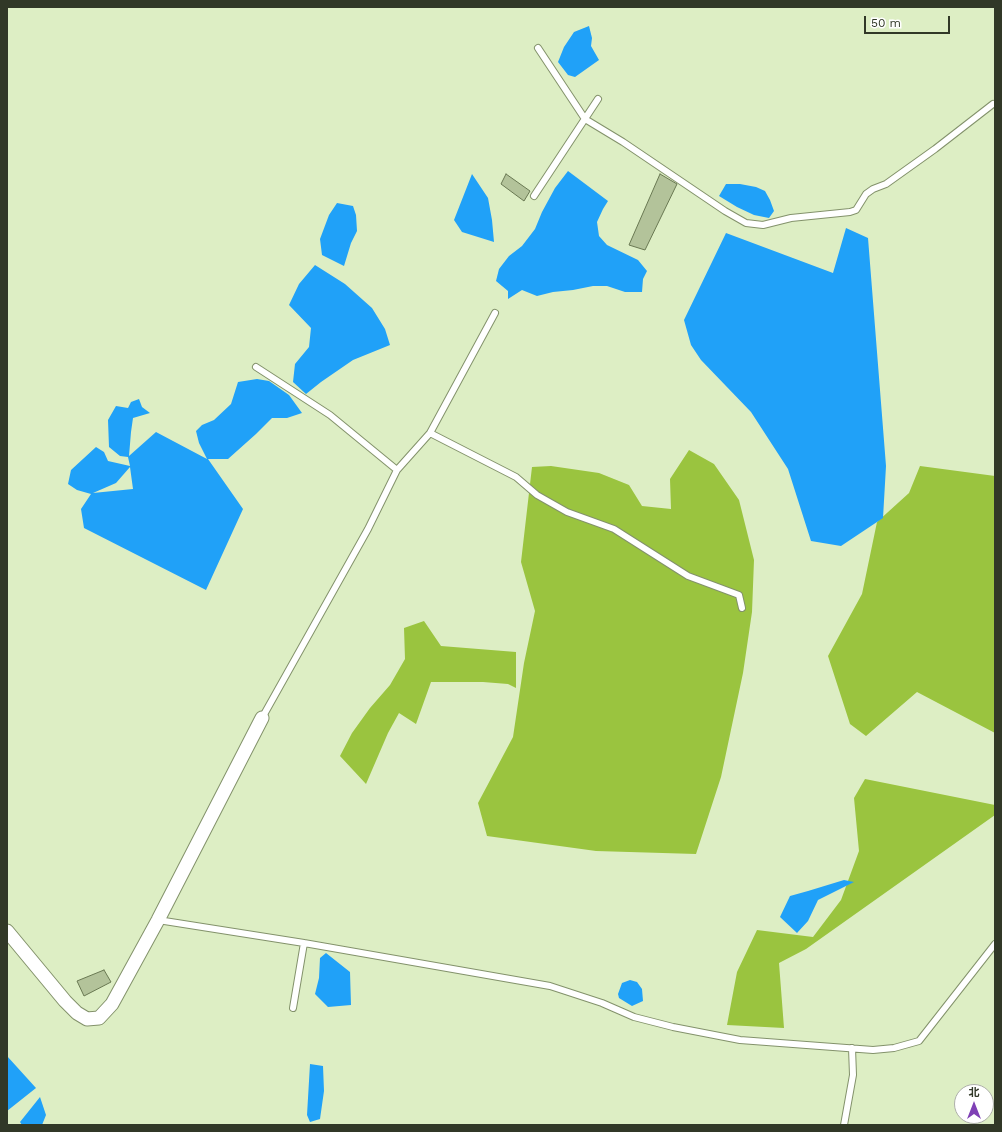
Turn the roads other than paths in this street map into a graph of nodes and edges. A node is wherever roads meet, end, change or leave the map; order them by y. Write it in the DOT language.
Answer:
graph roads {
  1 [pos="538,48"];
  2 [pos="598,99"];
  3 [pos="993,104"];
  4 [pos="585,119"];
  5 [pos="534,196"];
  6 [pos="495,313"];
  7 [pos="256,367"];
  8 [pos="430,433"];
  9 [pos="397,470"];
  10 [pos="742,608"];
  11 [pos="262,718"];
  12 [pos="158,920"];
  13 [pos="7,931"];
  14 [pos="304,944"];
  15 [pos="995,944"];
  16 [pos="293,1008"];
  17 [pos="852,1048"];
  18 [pos="844,1125"];
  1 -- 4 [label="lane"];
  2 -- 4 [label="lane"];
  3 -- 4 [label="lane"];
  4 -- 5 [label="lane"];
  6 -- 8 [label="lane"];
  7 -- 9 [label="lane"];
  8 -- 9 [label="lane"];
  8 -- 10 [label="lane"];
  9 -- 11 [label="lane"];
  11 -- 12 [label="street"];
  12 -- 13 [label="street"];
  12 -- 14 [label="lane"];
  14 -- 16 [label="lane"];
  14 -- 17 [label="lane"];
  15 -- 17 [label="lane"];
  17 -- 18 [label="lane"];
}
